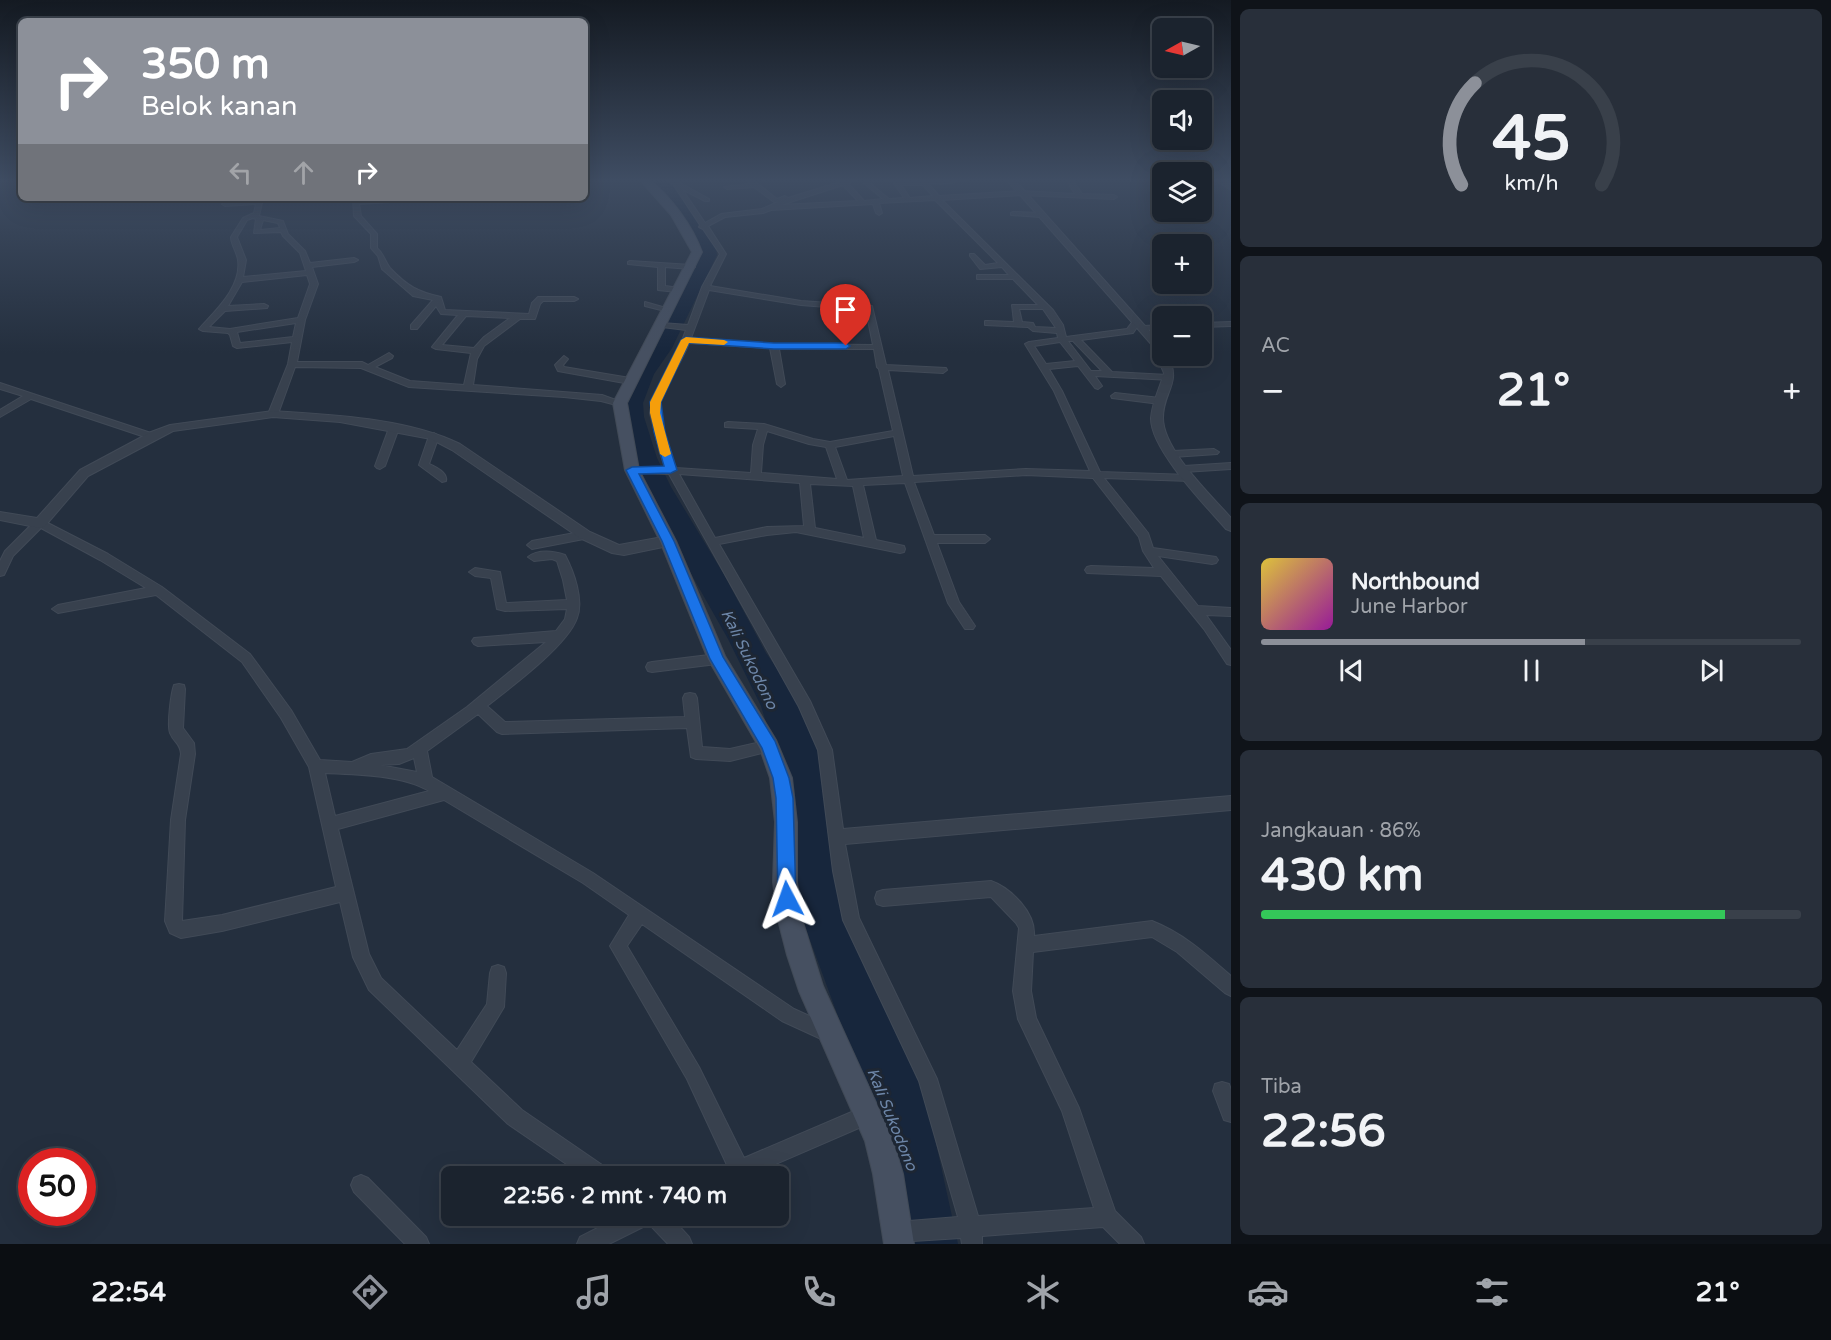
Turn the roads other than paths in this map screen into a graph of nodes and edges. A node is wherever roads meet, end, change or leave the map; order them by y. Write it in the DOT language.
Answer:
graph roads {
  1 [pos="234,237"];
  2 [pos="286,237"];
  3 [pos="374,237"];
  4 [pos="689,237"];
  5 [pos="710,237"];
  6 [pos="975,237"];
  7 [pos="1060,237"];
  8 [pos="972,255"];
  9 [pos="354,260"];
  10 [pos="630,263"];
  11 [pos="662,265"];
  12 [pos="1004,266"];
  13 [pos="691,267"];
  14 [pos="310,273"];
  15 [pos="980,277"];
  16 [pos="1015,277"];
  17 [pos="239,280"];
  18 [pos="284,284"];
  19 [pos="706,287"];
  20 [pos="677,290"];
  21 [pos="1011,298"];
  22 [pos="1036,298"];
  23 [pos="438,299"];
  24 [pos="574,299"];
  25 [pos="648,304"];
  26 [pos="264,306"];
  27 [pos="1045,307"];
  28 [pos="223,309"];
  29 [pos="669,310"];
  30 [pos="463,314"];
  31 [pos="517,317"];
  32 [pos="301,320"];
  33 [pos="988,322"];
  34 [pos="1018,324"];
  35 [pos="1231,324"];
  36 [pos="663,325"];
  37 [pos="1212,325"];
  38 [pos="1140,326"];
  39 [pos="414,327"];
  40 [pos="1152,327"];
  41 [pos="688,328"];
  42 [pos="230,331"];
  43 [pos="1060,335"];
  44 [pos="1075,338"];
  45 [pos="298,339"];
  46 [pos="686,340"];
  47 [pos="774,346"];
  48 [pos="876,347"];
  49 [pos="474,351"];
  50 [pos="389,356"];
  51 [pos="564,359"];
  52 [pos="1081,363"];
  53 [pos="292,364"];
  54 [pos="370,367"];
  55 [pos="881,367"];
  56 [pos="1043,367"];
  57 [pos="943,370"];
  58 [pos="1089,373"];
  59 [pos="1109,374"];
  60 [pos="1168,378"];
  61 [pos="630,381"];
  62 [pos="781,384"];
  63 [pos="0,386"];
  64 [pos="1098,386"];
  65 [pos="468,388"];
  66 [pos="30,396"];
  67 [pos="1115,396"];
  68 [pos="1160,401"];
  69 [pos="620,403"];
  70 [pos="274,412"];
  71 [pos="0,414"];
  72 [pos="728,425"];
  73 [pos="764,427"];
  74 [pos="394,428"];
  75 [pos="896,433"];
  76 [pos="151,436"];
  77 [pos="434,436"];
  78 [pos="830,445"];
  79 [pos="1214,452"];
  80 [pos="1173,454"];
  81 [pos="380,466"];
  82 [pos="1231,466"];
  83 [pos="633,470"];
  84 [pos="668,470"];
  85 [pos="1187,473"];
  86 [pos="756,476"];
  87 [pos="1097,476"];
  88 [pos="442,478"];
  89 [pos="805,480"];
  90 [pos="909,481"];
  91 [pos="843,483"];
  92 [pos="857,483"];
  93 [pos="1225,512"];
  94 [pos="0,516"];
  95 [pos="40,523"];
  96 [pos="1231,526"];
  97 [pos="810,529"];
  98 [pos="585,535"];
  99 [pos="930,539"];
  100 [pos="985,539"];
  101 [pos="668,541"];
  102 [pos="712,542"];
  103 [pos="871,543"];
  104 [pos="532,545"];
  105 [pos="900,549"];
  106 [pos="1149,551"];
  107 [pos="4,554"];
  108 [pos="534,557"];
  109 [pos="1212,560"];
  110 [pos="1091,570"];
  111 [pos="0,572"];
  112 [pos="475,572"];
  113 [pos="1164,572"];
  114 [pos="158,590"];
  115 [pos="573,604"];
  116 [pos="58,609"];
  117 [pos="1195,610"];
  118 [pos="1231,612"];
  119 [pos="969,626"];
  120 [pos="559,636"];
  121 [pos="478,640"];
  122 [pos="717,659"];
  123 [pos="1231,660"];
  124 [pos="652,667"];
  125 [pos="179,689"];
  126 [pos="690,698"];
  127 [pos="478,706"];
  128 [pos="693,722"];
  129 [pos="769,746"];
  130 [pos="419,748"];
  131 [pos="316,766"];
  132 [pos="355,767"];
  133 [pos="426,782"];
  134 [pos="445,793"];
  135 [pos="1231,803"];
  136 [pos="329,825"];
  137 [pos="838,837"];
  138 [pos="345,893"];
  139 [pos="883,898"];
  140 [pos="639,914"];
  141 [pos="1027,945"];
  142 [pos="498,973"];
  143 [pos="1231,987"];
  144 [pos="831,1034"];
  145 [pos="459,1064"];
  146 [pos="1222,1091"];
  147 [pos="1231,1113"];
  148 [pos="868,1114"];
  149 [pos="586,1166"];
  150 [pos="729,1166"];
  151 [pos="748,1166"];
  152 [pos="361,1185"];
  153 [pos="1107,1217"];
  154 [pos="623,1226"];
  155 [pos="665,1226"];
  156 [pos="969,1234"];
  157 [pos="900,1236"];
  158 [pos="419,1244"];
  159 [pos="587,1244"];
  160 [pos="682,1244"];
  161 [pos="1134,1244"];
  1 -- 17 [label="street"];
  2 -- 14 [label="street"];
  3 -- 23 [label="street"];
  4 -- 13 [label="main road"];
  5 -- 19 [label="street"];
  6 -- 12 [label="street"];
  7 -- 38 [label="street"];
  8 -- 12 [label="street"];
  9 -- 14 [label="street"];
  10 -- 11 [label="street"];
  11 -- 13 [label="street"];
  11 -- 20 [label="street"];
  12 -- 16 [label="street"];
  13 -- 20 [label="main road"];
  14 -- 17 [label="street"];
  14 -- 18 [label="street"];
  14 -- 32 [label="street"];
  15 -- 16 [label="street"];
  16 -- 22 [label="street"];
  17 -- 28 [label="street"];
  19 -- 41 [label="street"];
  19 -- 48 [label="street"];
  20 -- 29 [label="main road"];
  21 -- 22 [label="street"];
  22 -- 27 [label="street"];
  23 -- 30 [label="street"];
  23 -- 39 [label="street"];
  24 -- 31 [label="street"];
  25 -- 29 [label="street"];
  26 -- 28 [label="street"];
  27 -- 34 [label="street"];
  27 -- 43 [label="street"];
  28 -- 42 [label="street"];
  29 -- 36 [label="main road"];
  30 -- 31 [label="street"];
  30 -- 49 [label="street"];
  31 -- 49 [label="street"];
  32 -- 42 [label="street"];
  32 -- 45 [label="street"];
  33 -- 34 [label="street"];
  34 -- 43 [label="street"];
  35 -- 37 [label="street"];
  36 -- 41 [label="street"];
  36 -- 61 [label="main road"];
  38 -- 40 [label="street"];
  38 -- 44 [label="street"];
  38 -- 60 [label="street"];
  41 -- 46 [label="street"];
  42 -- 45 [label="street"];
  43 -- 44 [label="street"];
  43 -- 52 [label="street"];
  43 -- 56 [label="street"];
  44 -- 59 [label="street"];
  45 -- 53 [label="street"];
  46 -- 47 [label="street"];
  46 -- 84 [label="street"];
  47 -- 48 [label="street"];
  47 -- 62 [label="street"];
  48 -- 55 [label="street"];
  49 -- 65 [label="street"];
  50 -- 54 [label="street"];
  51 -- 61 [label="street"];
  52 -- 56 [label="street"];
  52 -- 58 [label="street"];
  53 -- 54 [label="street"];
  53 -- 70 [label="street"];
  54 -- 65 [label="street"];
  55 -- 57 [label="street"];
  55 -- 75 [label="street"];
  56 -- 87 [label="street"];
  58 -- 59 [label="street"];
  58 -- 64 [label="street"];
  59 -- 60 [label="street"];
  60 -- 68 [label="street"];
  61 -- 69 [label="main road"];
  63 -- 66 [label="street"];
  65 -- 69 [label="street"];
  66 -- 71 [label="street"];
  66 -- 76 [label="street"];
  67 -- 68 [label="street"];
  68 -- 80 [label="street"];
  69 -- 83 [label="main road"];
  70 -- 74 [label="street"];
  70 -- 76 [label="street"];
  72 -- 73 [label="street"];
  73 -- 78 [label="street"];
  73 -- 86 [label="street"];
  74 -- 77 [label="street"];
  74 -- 81 [label="street"];
  75 -- 78 [label="street"];
  75 -- 90 [label="street"];
  76 -- 95 [label="street"];
  77 -- 88 [label="street"];
  77 -- 98 [label="street"];
  78 -- 91 [label="street"];
  79 -- 80 [label="street"];
  80 -- 85 [label="street"];
  82 -- 85 [label="street"];
  83 -- 84 [label="street"];
  83 -- 101 [label="main road"];
  84 -- 86 [label="street"];
  84 -- 102 [label="street"];
  85 -- 87 [label="street"];
  85 -- 93 [label="street"];
  86 -- 89 [label="street"];
  87 -- 90 [label="street"];
  87 -- 106 [label="street"];
  89 -- 91 [label="street"];
  89 -- 97 [label="street"];
  90 -- 92 [label="street"];
  90 -- 99 [label="street"];
  91 -- 92 [label="street"];
  92 -- 103 [label="street"];
  93 -- 96 [label="street"];
  94 -- 95 [label="street"];
  95 -- 107 [label="street"];
  95 -- 114 [label="street"];
  97 -- 102 [label="street"];
  97 -- 103 [label="street"];
  98 -- 101 [label="street"];
  98 -- 104 [label="street"];
  99 -- 100 [label="street"];
  99 -- 119 [label="street"];
  101 -- 122 [label="main road"];
  102 -- 137 [label="street"];
  103 -- 105 [label="street"];
  106 -- 109 [label="street"];
  106 -- 113 [label="street"];
  107 -- 111 [label="street"];
  108 -- 115 [label="street"];
  110 -- 113 [label="street"];
  112 -- 115 [label="street"];
  113 -- 117 [label="street"];
  114 -- 116 [label="street"];
  114 -- 131 [label="street"];
  115 -- 120 [label="street"];
  117 -- 118 [label="street"];
  117 -- 123 [label="street"];
  120 -- 121 [label="street"];
  120 -- 127 [label="street"];
  122 -- 124 [label="street"];
  122 -- 129 [label="main road"];
  125 -- 138 [label="street"];
  126 -- 128 [label="street"];
  127 -- 128 [label="street"];
  127 -- 130 [label="street"];
  128 -- 129 [label="street"];
  129 -- 144 [label="main road"];
  130 -- 132 [label="street"];
  130 -- 133 [label="street"];
  131 -- 132 [label="street"];
  131 -- 136 [label="street"];
  132 -- 133 [label="street"];
  133 -- 134 [label="street"];
  134 -- 136 [label="street"];
  134 -- 140 [label="street"];
  135 -- 137 [label="street"];
  136 -- 138 [label="street"];
  137 -- 156 [label="street"];
  138 -- 145 [label="street"];
  139 -- 141 [label="street"];
  140 -- 144 [label="street"];
  140 -- 150 [label="street"];
  141 -- 143 [label="street"];
  141 -- 153 [label="street"];
  142 -- 145 [label="street"];
  144 -- 148 [label="main road"];
  145 -- 149 [label="street"];
  146 -- 147 [label="street"];
  148 -- 151 [label="street"];
  148 -- 157 [label="main road"];
  152 -- 158 [label="street"];
  153 -- 156 [label="street"];
  153 -- 161 [label="street"];
  154 -- 159 [label="street"];
  155 -- 160 [label="street"];
  156 -- 157 [label="street"];
}
